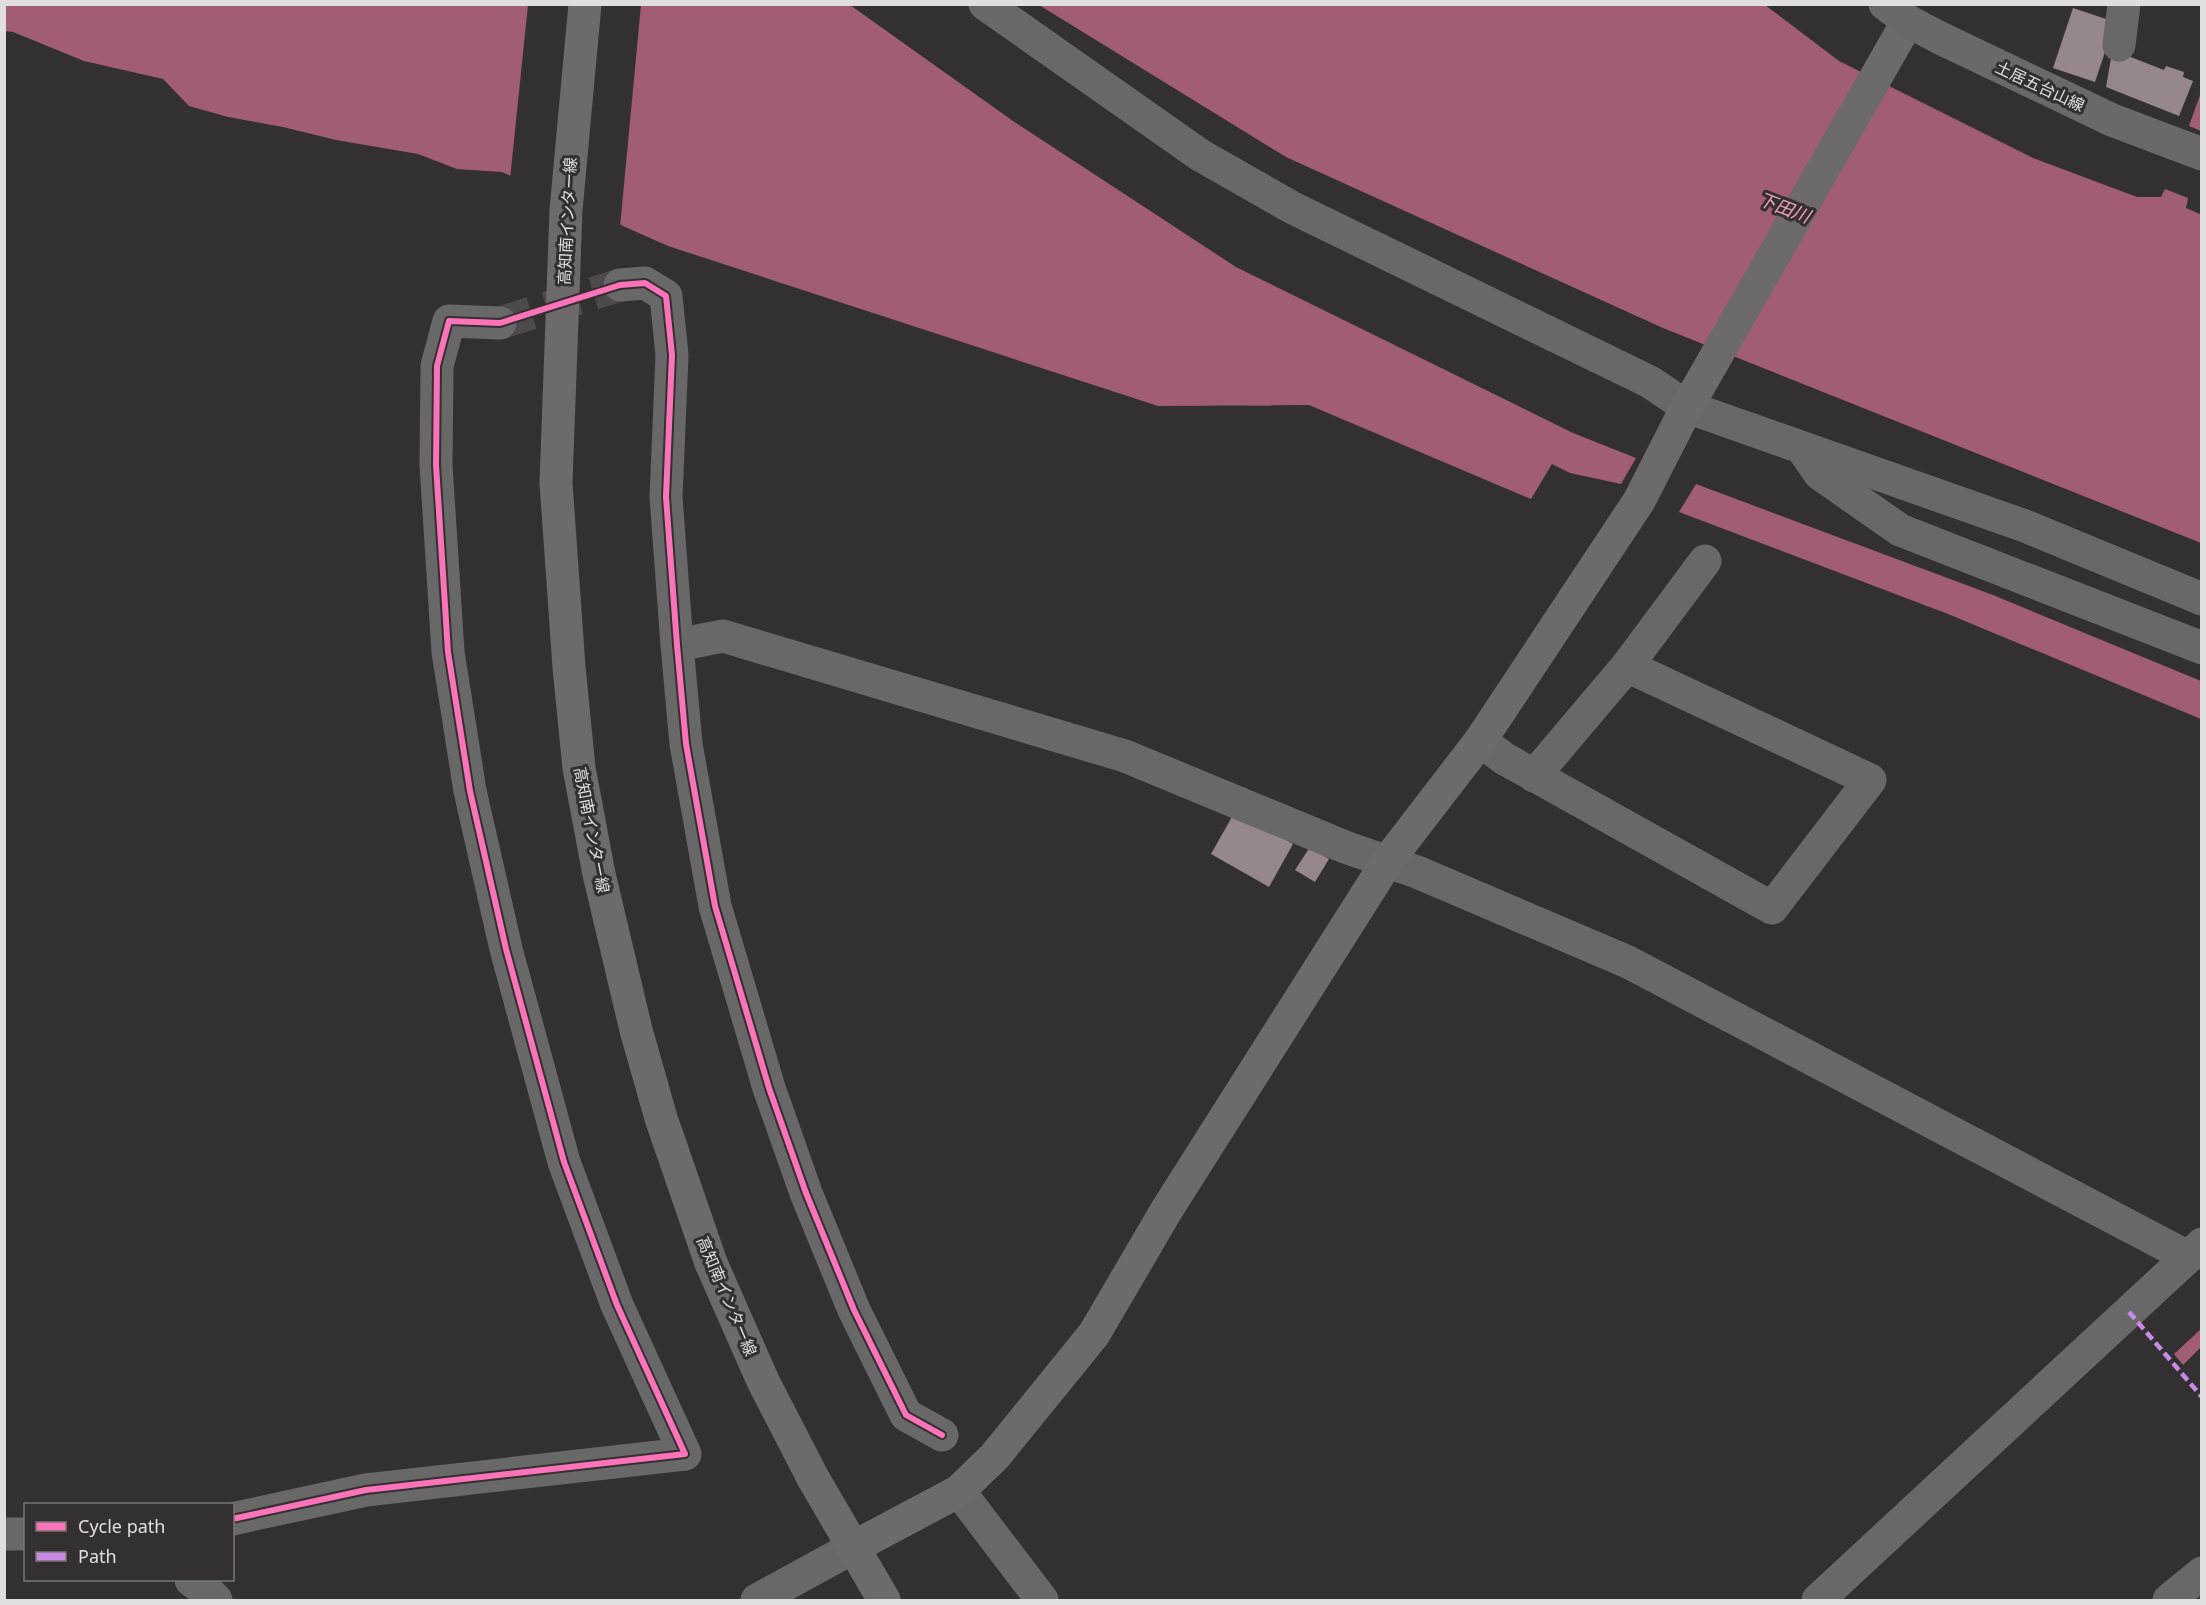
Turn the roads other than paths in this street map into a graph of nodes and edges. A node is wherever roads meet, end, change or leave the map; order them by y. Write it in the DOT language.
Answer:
graph roads {
  1 [pos="585,4"];
  2 [pos="986,4"];
  3 [pos="2124,4"];
  4 [pos="1897,13"];
  5 [pos="2119,45"];
  6 [pos="2202,154"];
  7 [pos="620,285"];
  8 [pos="500,322"];
  9 [pos="1687,407"];
  10 [pos="1801,446"];
  11 [pos="1705,561"];
  12 [pos="2202,599"];
  13 [pos="677,645"];
  14 [pos="2202,648"];
  15 [pos="1627,666"];
  16 [pos="1480,741"];
  17 [pos="1534,776"];
  18 [pos="1387,861"];
  19 [pos="2195,1250"];
  20 [pos="942,1435"];
  21 [pos="959,1491"];
  22 [pos="234,1519"];
  23 [pos="4,1534"];
  24 [pos="24,1534"];
  25 [pos="852,1548"];
  26 [pos="2202,1573"];
  27 [pos="192,1581"];
  28 [pos="216,1600"];
  29 [pos="757,1600"];
  30 [pos="884,1600"];
  31 [pos="1042,1600"];
  32 [pos="1818,1600"];
  33 [pos="2169,1600"];
  1 -- 25 [label="street, 高知南インター線"];
  2 -- 9 [label="street"];
  3 -- 5 [label="street"];
  4 -- 6 [label="main road, 土居五台山線"];
  4 -- 9 [label="street"];
  7 -- 13 [label="street"];
  8 -- 22 [label="street"];
  9 -- 10 [label="street"];
  9 -- 16 [label="street"];
  10 -- 12 [label="street"];
  10 -- 14 [label="street"];
  11 -- 15 [label="street"];
  13 -- 18 [label="street"];
  13 -- 20 [label="street"];
  15 -- 17 [label="street"];
  15 -- 17 [label="street"];
  16 -- 17 [label="street"];
  16 -- 18 [label="street"];
  18 -- 19 [label="street"];
  18 -- 21 [label="street"];
  19 -- 32 [label="street"];
  21 -- 25 [label="street"];
  21 -- 31 [label="street"];
  23 -- 24 [label="street"];
  25 -- 29 [label="street"];
  25 -- 30 [label="street, 高知南インター線"];
  26 -- 33 [label="street"];
  27 -- 28 [label="street"];
}
